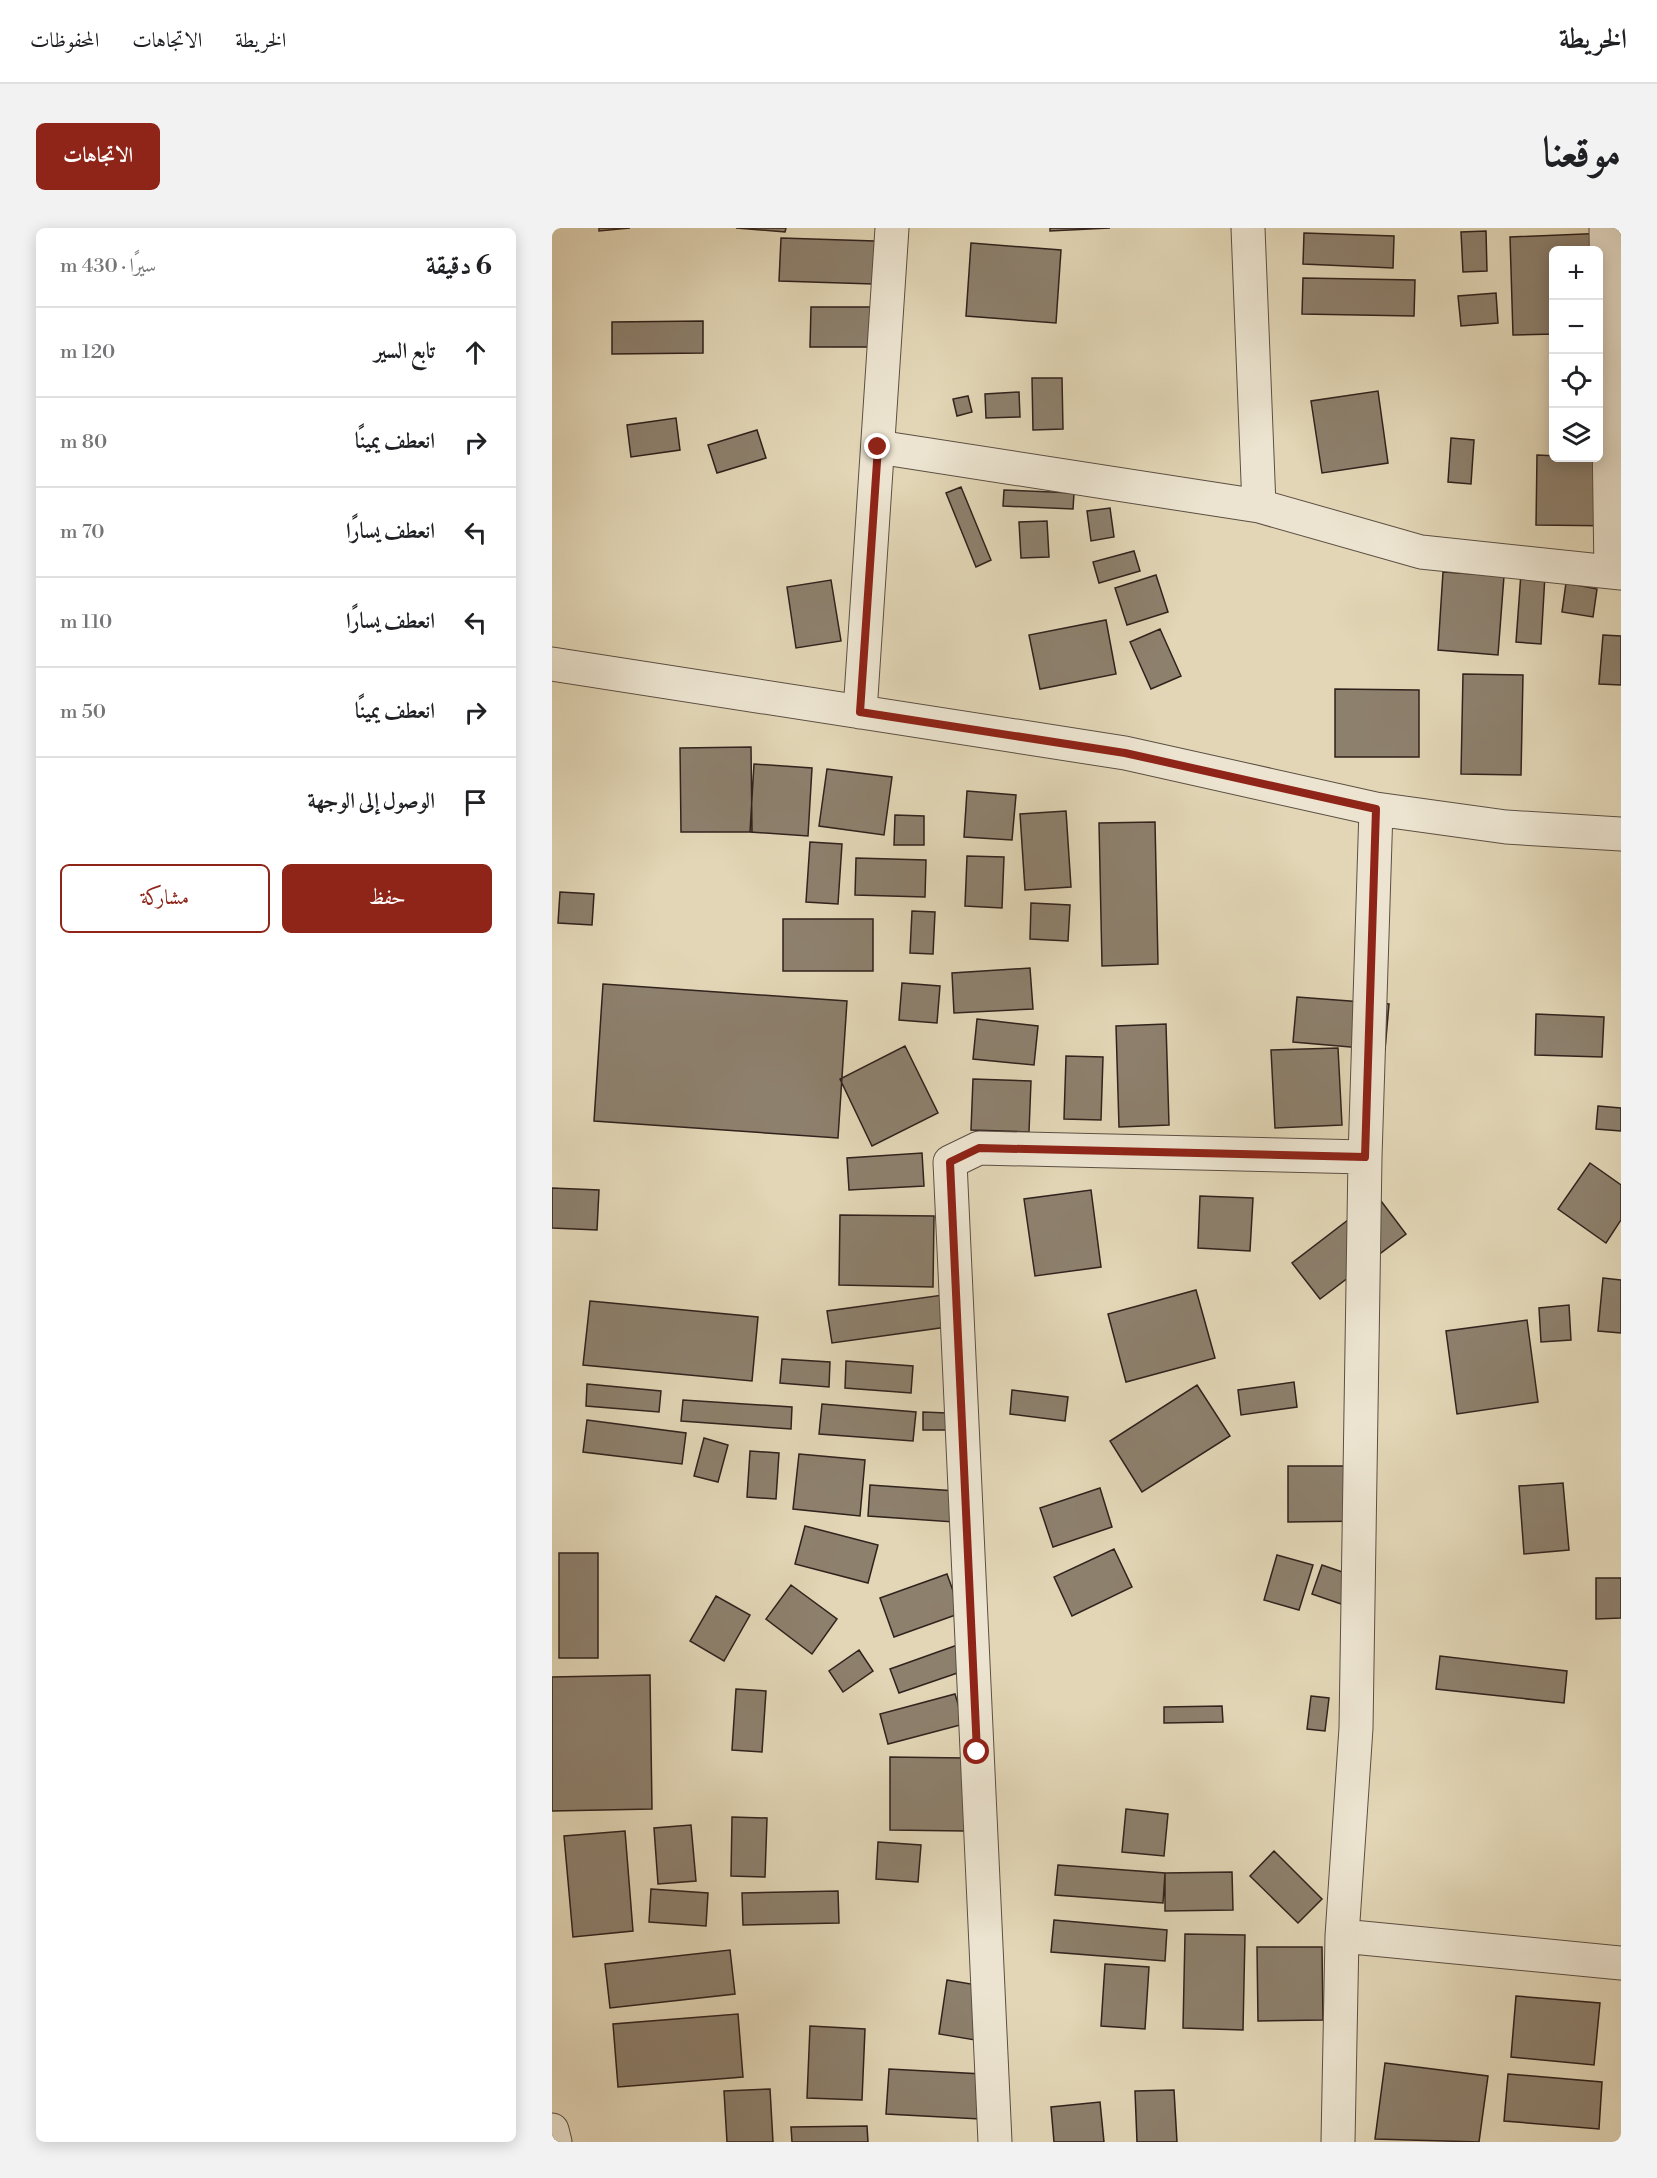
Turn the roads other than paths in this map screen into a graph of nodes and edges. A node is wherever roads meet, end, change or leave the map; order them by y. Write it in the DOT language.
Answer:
graph roads {
  1 [pos="892,228"];
  2 [pos="1248,228"];
  3 [pos="1606,228"];
  4 [pos="878,447"];
  5 [pos="1259,506"];
  6 [pos="1616,572"];
  7 [pos="552,664"];
  8 [pos="860,712"];
  9 [pos="1376,809"];
  10 [pos="1621,834"];
  11 [pos="1365,1157"];
  12 [pos="1342,1936"];
  13 [pos="1621,1963"];
  14 [pos="552,2130"];
  15 [pos="555,2142"];
  16 [pos="995,2142"];
  17 [pos="1338,2142"];
  1 -- 4 [label="street"];
  2 -- 5 [label="street"];
  3 -- 6 [label="street"];
  4 -- 5 [label="street"];
  4 -- 8 [label="street"];
  5 -- 6 [label="street"];
  7 -- 8 [label="street"];
  8 -- 9 [label="street"];
  9 -- 10 [label="street"];
  9 -- 11 [label="street"];
  11 -- 12 [label="street"];
  11 -- 16 [label="street"];
  12 -- 13 [label="street"];
  12 -- 17 [label="street"];
  14 -- 15 [label="street"];
}
